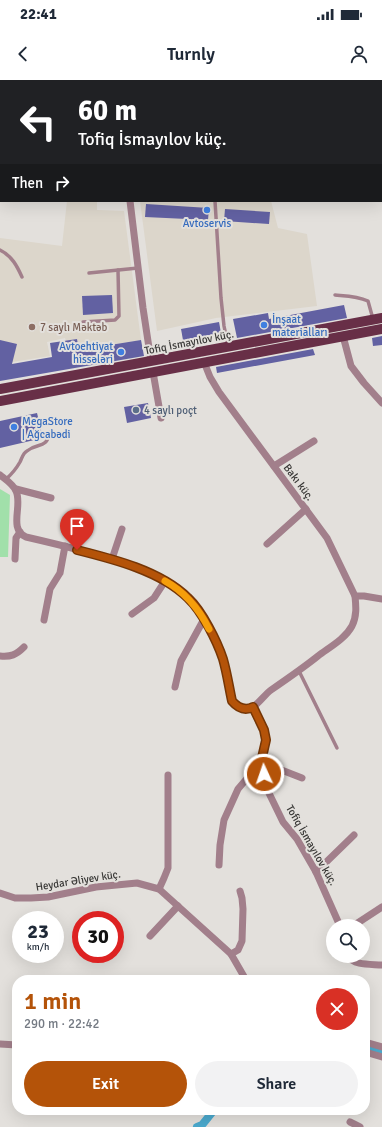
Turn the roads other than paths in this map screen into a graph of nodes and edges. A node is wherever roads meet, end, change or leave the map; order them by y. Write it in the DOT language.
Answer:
graph roads {
  1 [pos="130,202"];
  2 [pos="215,202"];
  3 [pos="0,250"];
  4 [pos="138,268"];
  5 [pos="118,270"];
  6 [pos="89,273"];
  7 [pos="22,277"];
  8 [pos="336,295"];
  9 [pos="378,319"];
  10 [pos="83,322"];
  11 [pos="382,329"];
  12 [pos="299,334"];
  13 [pos="343,336"];
  14 [pos="301,344"];
  15 [pos="228,346"];
  16 [pos="151,361"];
  17 [pos="204,362"];
  18 [pos="152,372"];
  19 [pos="0,389"];
  20 [pos="0,401"];
  21 [pos="382,403"];
  22 [pos="161,418"];
  23 [pos="50,432"];
  24 [pos="314,441"];
  25 [pos="274,466"];
  26 [pos="3,477"];
  27 [pos="16,489"];
  28 [pos="51,498"];
  29 [pos="306,509"];
  30 [pos="122,529"];
  31 [pos="20,532"];
  32 [pos="267,544"];
  33 [pos="65,546"];
  34 [pos="15,559"];
  35 [pos="112,559"];
  36 [pos="165,581"];
  37 [pos="355,596"];
  38 [pos="382,599"];
  39 [pos="132,614"];
  40 [pos="204,619"];
  41 [pos="44,620"];
  42 [pos="24,647"];
  43 [pos="0,656"];
  44 [pos="299,671"];
  45 [pos="175,687"];
  46 [pos="253,707"];
  47 [pos="337,748"];
  48 [pos="261,762"];
  49 [pos="168,775"];
  50 [pos="302,778"];
  51 [pos="354,835"];
  52 [pos="219,865"];
  53 [pos="316,872"];
  54 [pos="159,889"];
  55 [pos="240,891"];
  56 [pos="0,893"];
  57 [pos="178,906"];
  58 [pos="382,907"];
  59 [pos="337,919"];
  60 [pos="364,919"];
  61 [pos="150,936"];
  62 [pos="231,954"];
  63 [pos="358,963"];
  64 [pos="382,965"];
  65 [pos="243,975"];
  66 [pos="370,1043"];
  67 [pos="0,1044"];
  68 [pos="12,1045"];
  69 [pos="382,1047"];
  70 [pos="370,1053"];
  71 [pos="382,1057"];
  72 [pos="350,1122"];
  73 [pos="360,1127"];
  1 -- 4 [label="street"];
  2 -- 15 [label="lane"];
  3 -- 7 [label="lane"];
  4 -- 5 [label="lane"];
  4 -- 16 [label="street"];
  5 -- 6 [label="lane"];
  5 -- 10 [label="lane"];
  8 -- 9 [label="lane"];
  9 -- 12 [label="main road, Tofiq İsmayılov küç."];
  11 -- 13 [label="main road"];
  12 -- 14 [label="main road"];
  12 -- 15 [label="main road, Tofiq İsmayılov küç."];
  13 -- 14 [label="main road"];
  13 -- 21 [label="street"];
  14 -- 17 [label="main road"];
  15 -- 16 [label="main road, Tofiq İsmayılov küç."];
  16 -- 18 [label="main road"];
  16 -- 19 [label="main road, Tofiq İsmayılov küç."];
  17 -- 18 [label="main road"];
  17 -- 25 [label="street, Bakı küç."];
  18 -- 20 [label="main road"];
  18 -- 22 [label="street"];
  23 -- 26 [label="lane"];
  24 -- 25 [label="street"];
  25 -- 29 [label="street, Bakı küç."];
  26 -- 27 [label="street"];
  27 -- 28 [label="street"];
  27 -- 31 [label="street"];
  29 -- 32 [label="street"];
  29 -- 37 [label="street, Bakı küç."];
  30 -- 35 [label="street"];
  31 -- 33 [label="street"];
  31 -- 34 [label="street"];
  33 -- 35 [label="street"];
  33 -- 41 [label="street"];
  35 -- 36 [label="street"];
  36 -- 39 [label="street"];
  36 -- 40 [label="street"];
  37 -- 38 [label="street"];
  37 -- 44 [label="street"];
  40 -- 45 [label="street"];
  40 -- 46 [label="street"];
  42 -- 43 [label="street"];
  44 -- 46 [label="street"];
  44 -- 47 [label="lane"];
  46 -- 48 [label="street, Tofiq İsmayılov küç."];
  48 -- 50 [label="street"];
  48 -- 52 [label="street"];
  48 -- 53 [label="street, Tofiq İsmayılov küç."];
  49 -- 54 [label="street"];
  51 -- 53 [label="street"];
  53 -- 59 [label="street, Tofiq İsmayılov küç."];
  54 -- 56 [label="street, Heydar Əliyev küç."];
  54 -- 57 [label="street, Heydar Əliyev küç."];
  55 -- 62 [label="street"];
  57 -- 61 [label="street"];
  57 -- 62 [label="street, Heydar Əliyev küç."];
  58 -- 60 [label="street"];
  62 -- 65 [label="street, Heydar Əliyev küç."];
  63 -- 64 [label="street"];
  66 -- 69 [label="street"];
  67 -- 68 [label="street"];
  70 -- 71 [label="street"];
  72 -- 73 [label="street"];
}
